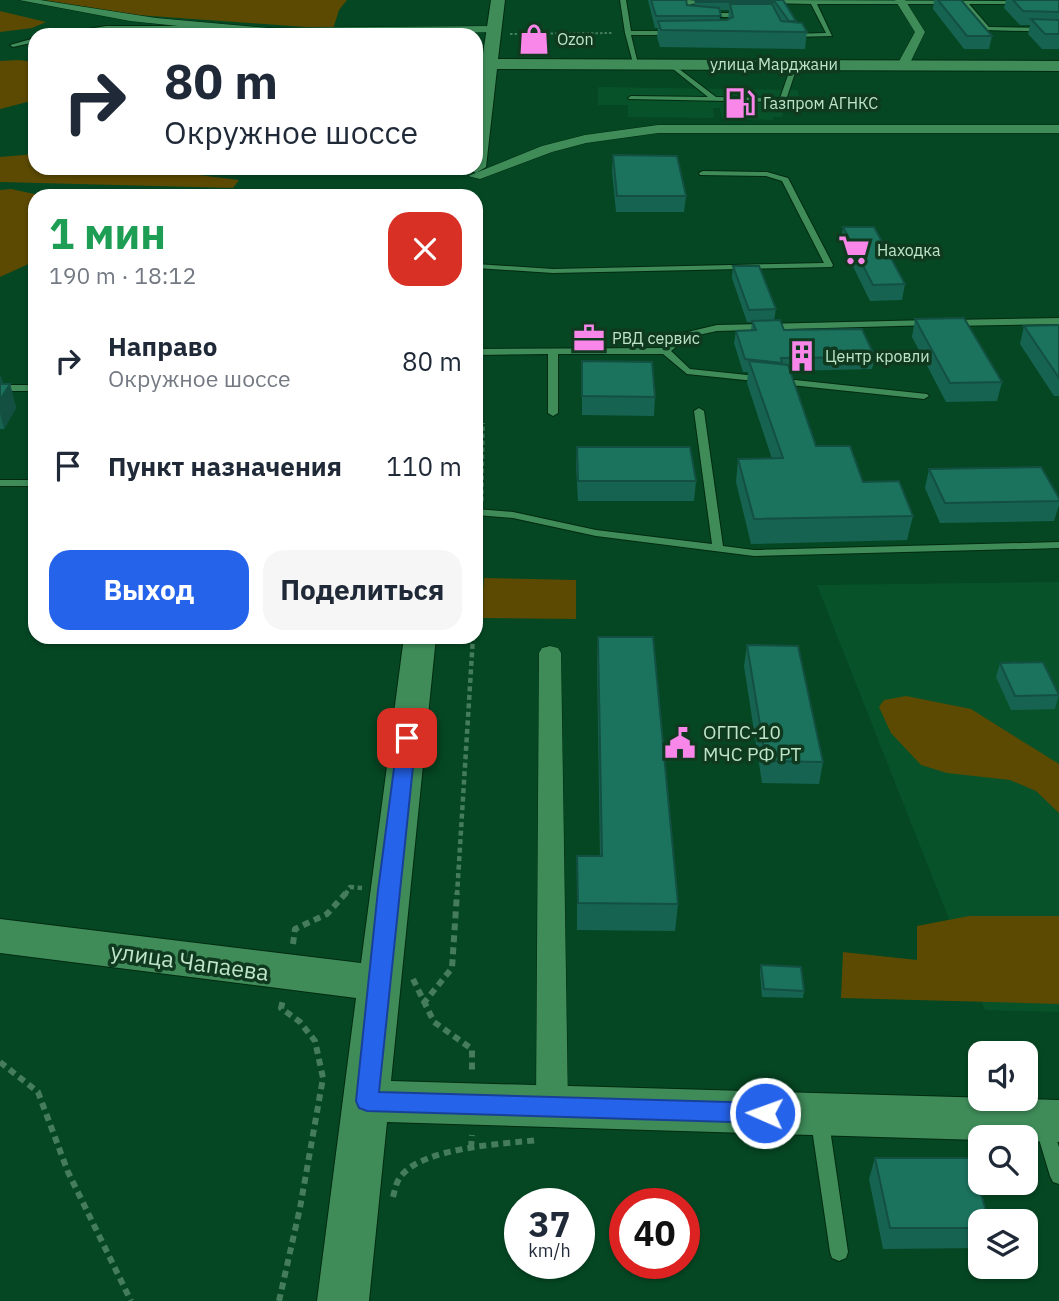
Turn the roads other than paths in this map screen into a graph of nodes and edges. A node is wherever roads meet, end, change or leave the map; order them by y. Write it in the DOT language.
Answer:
graph roads {
  1 [pos="24,0"];
  2 [pos="498,0"];
  3 [pos="623,0"];
  4 [pos="813,1"];
  5 [pos="901,1"];
  6 [pos="963,1"];
  7 [pos="1009,1"];
  8 [pos="719,2"];
  9 [pos="760,2"];
  10 [pos="1023,3"];
  11 [pos="722,15"];
  12 [pos="748,15"];
  13 [pos="724,24"];
  14 [pos="227,28"];
  15 [pos="483,29"];
  16 [pos="494,29"];
  17 [pos="1059,30"];
  18 [pos="628,33"];
  19 [pos="677,33"];
  20 [pos="784,35"];
  21 [pos="28,42"];
  22 [pos="13,45"];
  23 [pos="489,64"];
  24 [pos="636,64"];
  25 [pos="670,64"];
  26 [pos="794,64"];
  27 [pos="903,65"];
  28 [pos="1059,66"];
  29 [pos="631,98"];
  30 [pos="715,99"];
  31 [pos="483,112"];
  32 [pos="1059,129"];
  33 [pos="703,173"];
  34 [pos="483,174"];
  35 [pos="483,266"];
  36 [pos="1059,321"];
  37 [pos="665,351"];
  38 [pos="483,352"];
  39 [pos="553,352"];
  40 [pos="28,387"];
  41 [pos="0,388"];
  42 [pos="924,396"];
  43 [pos="699,411"];
  44 [pos="553,413"];
  45 [pos="0,483"];
  46 [pos="28,483"];
  47 [pos="483,513"];
  48 [pos="1059,545"];
  49 [pos="718,548"];
  50 [pos="419,644"];
  51 [pos="550,653"];
  52 [pos="0,936"];
  53 [pos="380,984"];
  54 [pos="367,1101"];
  55 [pos="819,1114"];
  56 [pos="1050,1121"];
  57 [pos="547,1123"];
  58 [pos="1059,1176"];
  59 [pos="839,1252"];
  60 [pos="343,1301"];
  1 -- 14 [label="street"];
  2 -- 16 [label="street"];
  3 -- 18 [label="lane"];
  4 -- 5 [label="lane"];
  4 -- 9 [label="lane"];
  4 -- 20 [label="lane"];
  5 -- 6 [label="lane"];
  5 -- 27 [label="street"];
  6 -- 7 [label="lane"];
  6 -- 17 [label="lane"];
  7 -- 10 [label="lane"];
  8 -- 11 [label="lane"];
  11 -- 12 [label="lane"];
  11 -- 13 [label="lane"];
  15 -- 16 [label="street"];
  16 -- 23 [label="street"];
  18 -- 19 [label="lane"];
  18 -- 24 [label="lane"];
  21 -- 22 [label="lane"];
  23 -- 24 [label="street, улица Марджани"];
  23 -- 31 [label="street"];
  24 -- 25 [label="street, улица Марджани"];
  25 -- 26 [label="street, улица Марджани"];
  25 -- 30 [label="lane"];
  26 -- 27 [label="street, улица Марджани"];
  26 -- 30 [label="lane"];
  27 -- 28 [label="street, улица Марджани"];
  29 -- 30 [label="lane"];
  32 -- 34 [label="street"];
  33 -- 35 [label="lane"];
  36 -- 37 [label="lane"];
  37 -- 39 [label="lane"];
  37 -- 42 [label="lane"];
  38 -- 39 [label="lane"];
  39 -- 44 [label="lane"];
  40 -- 41 [label="lane"];
  43 -- 49 [label="lane"];
  45 -- 46 [label="lane"];
  47 -- 49 [label="lane"];
  48 -- 49 [label="lane"];
  50 -- 53 [label="street"];
  51 -- 57 [label="street"];
  52 -- 53 [label="street, улица Чапаева"];
  53 -- 54 [label="street"];
  54 -- 57 [label="street"];
  54 -- 60 [label="street"];
  55 -- 56 [label="street"];
  55 -- 57 [label="street"];
  55 -- 59 [label="lane"];
  56 -- 58 [label="lane"];
}
